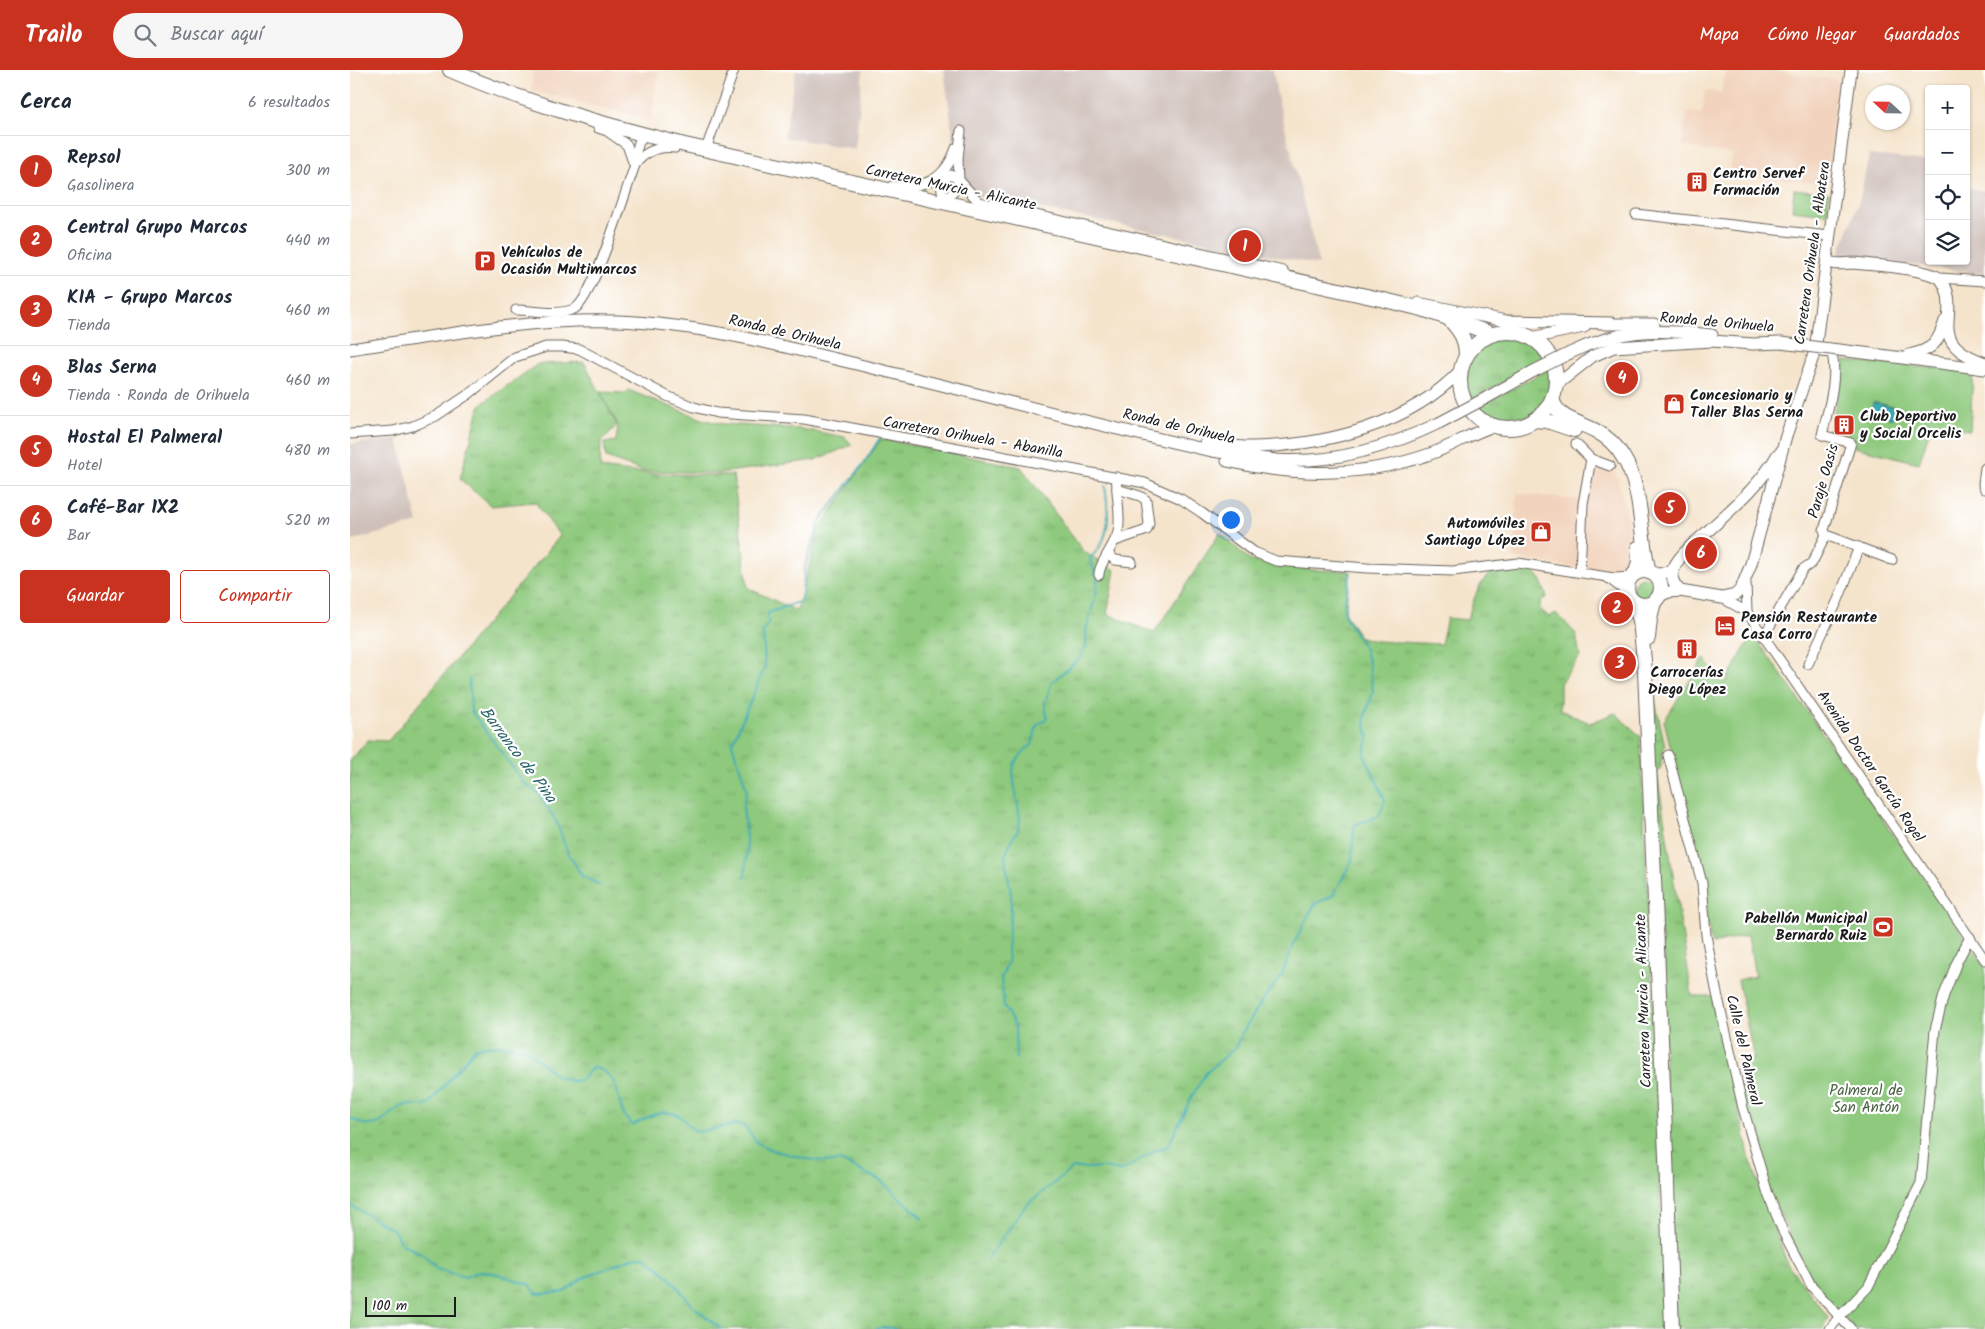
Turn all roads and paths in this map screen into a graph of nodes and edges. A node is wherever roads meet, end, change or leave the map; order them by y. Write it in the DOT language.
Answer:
graph roads {
  1 [pos="450,70"];
  2 [pos="734,70"];
  3 [pos="1851,70"];
  4 [pos="540,105"];
  5 [pos="646,135"];
  6 [pos="706,149"];
  7 [pos="731,154"];
  8 [pos="633,162"];
  9 [pos="947,168"];
  10 [pos="629,180"];
  11 [pos="943,180"];
  12 [pos="959,180"];
  13 [pos="860,183"];
  14 [pos="944,202"];
  15 [pos="1636,214"];
  16 [pos="1829,240"];
  17 [pos="1827,261"];
  18 [pos="1851,263"];
  19 [pos="1940,278"];
  20 [pos="1966,279"];
  21 [pos="1985,281"];
  22 [pos="1824,284"];
  23 [pos="1350,290"];
  24 [pos="1947,291"];
  25 [pos="1384,297"];
  26 [pos="516,310"];
  27 [pos="1947,314"];
  28 [pos="1450,320"];
  29 [pos="1612,323"];
  30 [pos="1492,334"];
  31 [pos="1727,336"];
  32 [pos="1531,338"];
  33 [pos="1781,343"];
  34 [pos="350,349"];
  35 [pos="1814,351"];
  36 [pos="1466,356"];
  37 [pos="1900,357"];
  38 [pos="1985,363"];
  39 [pos="1985,369"];
  40 [pos="1461,370"];
  41 [pos="1554,392"];
  42 [pos="1025,405"];
  43 [pos="1534,420"];
  44 [pos="1106,425"];
  45 [pos="1494,426"];
  46 [pos="350,434"];
  47 [pos="1786,436"];
  48 [pos="1576,444"];
  49 [pos="1591,459"];
  50 [pos="1610,466"];
  51 [pos="1985,468"];
  52 [pos="1117,477"];
  53 [pos="1117,488"];
  54 [pos="1985,489"];
  55 [pos="1745,497"];
  56 [pos="1765,510"];
  57 [pos="1826,535"];
  58 [pos="1115,541"];
  59 [pos="1859,548"];
  60 [pos="1108,554"];
  61 [pos="1892,560"];
  62 [pos="1132,562"];
  63 [pos="1675,567"];
  64 [pos="1580,572"];
  65 [pos="1643,574"];
  66 [pos="1099,575"];
  67 [pos="1746,576"];
  68 [pos="1606,577"];
  69 [pos="1680,591"];
  70 [pos="1631,598"];
  71 [pos="1722,598"];
  72 [pos="1657,599"];
  73 [pos="1747,612"];
  74 [pos="1764,636"];
  75 [pos="1808,664"];
  76 [pos="1645,671"];
  77 [pos="1668,755"];
  78 [pos="1970,937"];
  79 [pos="1985,960"];
  80 [pos="1839,1317"];
  81 [pos="1672,1329"];
  82 [pos="1830,1329"];
  83 [pos="1851,1329"];
  1 -- 4 [label="highway, Carretera Murcia - Alicante"];
  2 -- 6 [label="street"];
  3 -- 16 [label="main road, Carretera Orihuela - Albatera"];
  4 -- 5 [label="highway, Carretera Murcia - Alicante"];
  4 -- 8 [label="street"];
  5 -- 6 [label="highway, Carretera Murcia - Alicante"];
  5 -- 8 [label="street"];
  6 -- 7 [label="highway, Carretera Murcia - Alicante"];
  7 -- 10 [label="street"];
  7 -- 13 [label="highway, Carretera Murcia - Alicante"];
  8 -- 10 [label="street"];
  9 -- 11 [label="street"];
  9 -- 12 [label="street"];
  9 -- 13 [label="street"];
  10 -- 26 [label="street"];
  11 -- 12 [label="street"];
  11 -- 14 [label="street"];
  12 -- 14 [label="street"];
  12 -- 23 [label="street"];
  13 -- 14 [label="highway, Carretera Murcia - Alicante"];
  14 -- 23 [label="highway, Carretera Murcia - Alicante"];
  15 -- 16 [label="street"];
  16 -- 17 [label="main road, Carretera Orihuela - Albatera"];
  16 -- 18 [label="main road"];
  17 -- 18 [label="main road"];
  17 -- 22 [label="main road, Carretera Orihuela - Albatera"];
  18 -- 19 [label="main road"];
  18 -- 22 [label="main road"];
  19 -- 20 [label="street"];
  19 -- 24 [label="main road"];
  20 -- 21 [label="street"];
  20 -- 24 [label="street"];
  22 -- 35 [label="main road, Carretera Orihuela - Albatera"];
  23 -- 25 [label="highway, Carretera Murcia - Alicante"];
  24 -- 27 [label="main road"];
  25 -- 28 [label="highway, Carretera Murcia - Alicante"];
  25 -- 29 [label="main road"];
  27 -- 37 [label="main road"];
  27 -- 38 [label="main road"];
  28 -- 30 [label="highway, Carretera Murcia - Alicante"];
  28 -- 36 [label="highway"];
  29 -- 31 [label="main road"];
  29 -- 32 [label="main road"];
  30 -- 32 [label="highway"];
  30 -- 36 [label="highway"];
  31 -- 33 [label="main road, Ronda de Orihuela"];
  31 -- 44 [label="main road, Ronda de Orihuela, bridge"];
  32 -- 41 [label="highway"];
  33 -- 37 [label="main road, Ronda de Orihuela, bridge"];
  33 -- 41 [label="main road"];
  34 -- 42 [label="main road, Ronda de Orihuela"];
  35 -- 47 [label="main road, Carretera Orihuela - Albatera"];
  35 -- 57 [label="street, Paraje Oasis"];
  36 -- 40 [label="highway"];
  37 -- 39 [label="main road, Ronda de Orihuela"];
  40 -- 42 [label="main road"];
  40 -- 45 [label="highway"];
  41 -- 43 [label="highway"];
  41 -- 65 [label="highway"];
  42 -- 44 [label="main road, Ronda de Orihuela"];
  43 -- 45 [label="highway"];
  43 -- 65 [label="highway"];
  44 -- 45 [label="main road"];
  46 -- 52 [label="street, Carretera Orihuela - Abanilla"];
  47 -- 55 [label="main road"];
  47 -- 56 [label="main road"];
  48 -- 49 [label="street"];
  49 -- 50 [label="street"];
  49 -- 64 [label="street"];
  51 -- 54 [label="street"];
  52 -- 53 [label="street"];
  52 -- 64 [label="street, Carretera Orihuela - Abanilla"];
  53 -- 58 [label="street"];
  53 -- 58 [label="street"];
  55 -- 56 [label="main road"];
  55 -- 63 [label="main road"];
  56 -- 67 [label="main road"];
  57 -- 59 [label="street"];
  57 -- 74 [label="street, Paraje Oasis"];
  58 -- 60 [label="street"];
  59 -- 61 [label="street"];
  59 -- 75 [label="street"];
  60 -- 62 [label="street"];
  60 -- 66 [label="street"];
  63 -- 65 [label="main road"];
  63 -- 69 [label="main road"];
  64 -- 68 [label="street, Carretera Orihuela - Abanilla"];
  65 -- 68 [label="street, Carretera Orihuela - Abanilla"];
  65 -- 70 [label="highway"];
  65 -- 72 [label="highway"];
  67 -- 71 [label="main road, Avenida Doctor García Rogel"];
  67 -- 73 [label="street"];
  68 -- 70 [label="street, Carretera Orihuela - Abanilla"];
  69 -- 71 [label="main road, Avenida Doctor García Rogel"];
  69 -- 72 [label="main road, Avenida Doctor García Rogel"];
  70 -- 72 [label="highway"];
  70 -- 76 [label="highway, Carretera Murcia - Alicante"];
  71 -- 73 [label="street, Avenida Doctor García Rogel"];
  72 -- 76 [label="highway, Carretera Murcia - Alicante"];
  73 -- 74 [label="street, Avenida Doctor García Rogel"];
  74 -- 78 [label="street, Avenida Doctor García Rogel"];
  76 -- 81 [label="highway, Carretera Murcia - Alicante"];
  77 -- 80 [label="street, Calle del Palmeral"];
  78 -- 79 [label="street, Avenida Doctor García Rogel"];
  78 -- 80 [label="street"];
  80 -- 82 [label="street"];
  80 -- 83 [label="street, Calle del Palmeral"];
}
